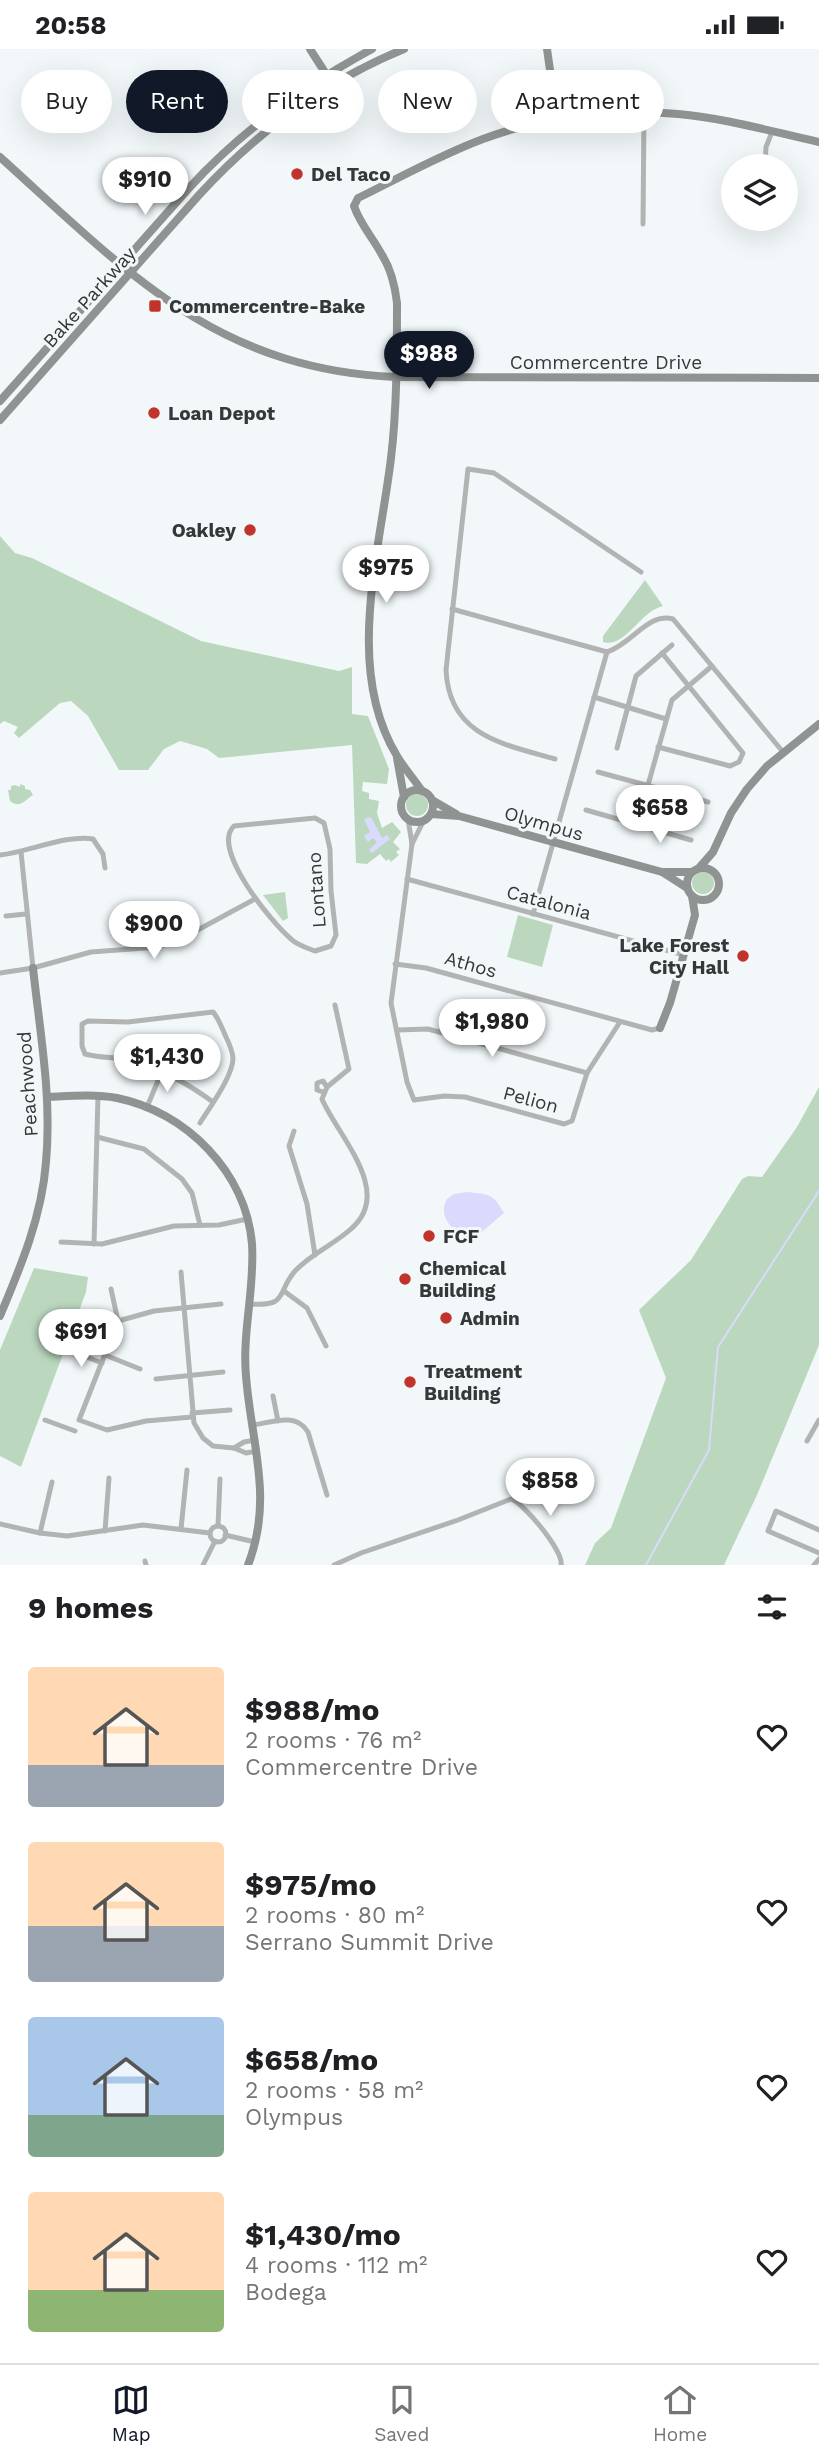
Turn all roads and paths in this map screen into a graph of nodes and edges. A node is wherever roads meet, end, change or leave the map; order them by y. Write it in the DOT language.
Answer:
graph roads {
  1 [pos="310,49"];
  2 [pos="372,49"];
  3 [pos="404,49"];
  4 [pos="547,49"];
  5 [pos="323,70"];
  6 [pos="333,70"];
  7 [pos="550,70"];
  8 [pos="664,114"];
  9 [pos="772,132"];
  10 [pos="246,133"];
  11 [pos="502,133"];
  12 [pos="644,133"];
  13 [pos="819,142"];
  14 [pos="766,154"];
  15 [pos="0,157"];
  16 [pos="643,224"];
  17 [pos="121,265"];
  18 [pos="131,273"];
  19 [pos="395,377"];
  20 [pos="819,378"];
  21 [pos="0,401"];
  22 [pos="0,420"];
  23 [pos="641,572"];
  24 [pos="452,609"];
  25 [pos="672,645"];
  26 [pos="607,652"];
  27 [pos="662,653"];
  28 [pos="712,666"];
  29 [pos="688,686"];
  30 [pos="594,697"];
  31 [pos="628,707"];
  32 [pos="666,719"];
  33 [pos="819,724"];
  34 [pos="658,747"];
  35 [pos="617,748"];
  36 [pos="783,752"];
  37 [pos="396,755"];
  38 [pos="555,759"];
  39 [pos="598,772"];
  40 [pos="648,785"];
  41 [pos="422,790"];
  42 [pos="404,797"];
  43 [pos="432,800"];
  44 [pos="708,802"];
  45 [pos="586,810"];
  46 [pos="459,816"];
  47 [pos="428,817"];
  48 [pos="408,819"];
  49 [pos="637,824"];
  50 [pos="691,840"];
  51 [pos="554,842"];
  52 [pos="412,844"];
  53 [pos="21,852"];
  54 [pos="713,852"];
  55 [pos="0,855"];
  56 [pos="105,868"];
  57 [pos="695,870"];
  58 [pos="662,872"];
  59 [pos="715,873"];
  60 [pos="407,879"];
  61 [pos="690,892"];
  62 [pos="255,899"];
  63 [pos="707,899"];
  64 [pos="26,914"];
  65 [pos="533,914"];
  66 [pos="695,915"];
  67 [pos="6,916"];
  68 [pos="684,955"];
  69 [pos="395,964"];
  70 [pos="33,968"];
  71 [pos="0,973"];
  72 [pos="335,1005"];
  73 [pos="620,1022"];
  74 [pos="660,1028"];
  75 [pos="397,1030"];
  76 [pos="162,1071"];
  77 [pos="587,1073"];
  78 [pos="98,1096"];
  79 [pos="48,1097"];
  80 [pos="213,1102"];
  81 [pos="147,1107"];
  82 [pos="200,1123"];
  83 [pos="294,1131"];
  84 [pos="97,1137"];
  85 [pos="247,1219"];
  86 [pos="200,1225"];
  87 [pos="61,1242"];
  88 [pos="94,1244"];
  89 [pos="316,1255"];
  90 [pos="181,1272"];
  91 [pos="111,1289"];
  92 [pos="285,1291"];
  93 [pos="221,1304"];
  94 [pos="250,1304"];
  95 [pos="184,1308"];
  96 [pos="0,1316"];
  97 [pos="118,1321"];
  98 [pos="326,1346"];
  99 [pos="69,1350"];
  100 [pos="105,1355"];
  101 [pos="102,1363"];
  102 [pos="140,1369"];
  103 [pos="223,1373"];
  104 [pos="190,1376"];
  105 [pos="156,1379"];
  106 [pos="272,1396"];
  107 [pos="230,1410"];
  108 [pos="192,1415"];
  109 [pos="44,1420"];
  110 [pos="278,1420"];
  111 [pos="819,1420"];
  112 [pos="253,1425"];
  113 [pos="75,1431"];
  114 [pos="256,1440"];
  115 [pos="807,1441"];
  116 [pos="234,1448"];
  117 [pos="257,1451"];
  118 [pos="187,1469"];
  119 [pos="109,1478"];
  120 [pos="220,1479"];
  121 [pos="52,1482"];
  122 [pos="327,1495"];
  123 [pos="0,1524"];
  124 [pos="218,1526"];
  125 [pos="181,1529"];
  126 [pos="819,1530"];
  127 [pos="105,1531"];
  128 [pos="209,1533"];
  129 [pos="40,1534"];
  130 [pos="226,1535"];
  131 [pos="215,1541"];
  132 [pos="255,1542"];
  133 [pos="819,1553"];
  134 [pos="819,1559"];
  135 [pos="561,1563"];
  136 [pos="203,1565"];
  137 [pos="248,1565"];
  138 [pos="334,1565"];
  139 [pos="814,1565"];
  1 -- 5 [label="street"];
  2 -- 6 [label="street, Bake Parkway"];
  3 -- 18 [label="street, Bake Parkway"];
  4 -- 7 [label="street"];
  8 -- 9 [label="street"];
  9 -- 13 [label="street"];
  9 -- 14 [label="street"];
  10 -- 17 [label="street, Bake Parkway"];
  11 -- 19 [label="street"];
  12 -- 16 [label="street"];
  15 -- 17 [label="street, Commercentre Drive"];
  17 -- 18 [label="street, Commercentre Drive"];
  17 -- 21 [label="street, Bake Parkway"];
  18 -- 19 [label="street, Commercentre Drive"];
  18 -- 22 [label="street, Bake Parkway"];
  19 -- 20 [label="street, Commercentre Drive"];
  19 -- 37 [label="street"];
  23 -- 24 [label="street"];
  24 -- 26 [label="street"];
  24 -- 38 [label="street"];
  25 -- 27 [label="street"];
  26 -- 28 [label="street"];
  26 -- 30 [label="street"];
  27 -- 29 [label="street"];
  27 -- 31 [label="street"];
  28 -- 29 [label="street"];
  28 -- 36 [label="street"];
  29 -- 32 [label="street"];
  29 -- 34 [label="street"];
  30 -- 31 [label="street"];
  30 -- 51 [label="street"];
  31 -- 32 [label="street"];
  31 -- 35 [label="street"];
  32 -- 34 [label="street"];
  33 -- 36 [label="street"];
  34 -- 40 [label="street"];
  36 -- 54 [label="street"];
  37 -- 41 [label="street"];
  37 -- 42 [label="street"];
  39 -- 40 [label="street"];
  40 -- 44 [label="street"];
  40 -- 49 [label="street"];
  41 -- 42 [label="street"];
  41 -- 43 [label="street"];
  42 -- 48 [label="street"];
  43 -- 46 [label="street, Olympus"];
  43 -- 47 [label="street"];
  45 -- 49 [label="street"];
  46 -- 47 [label="street, Olympus"];
  46 -- 51 [label="street, Olympus"];
  47 -- 48 [label="street"];
  47 -- 52 [label="street"];
  48 -- 52 [label="street"];
  49 -- 50 [label="street"];
  51 -- 58 [label="street, Olympus"];
  51 -- 65 [label="street"];
  52 -- 60 [label="street"];
  53 -- 55 [label="street"];
  53 -- 56 [label="street"];
  53 -- 64 [label="street"];
  54 -- 57 [label="street"];
  54 -- 59 [label="street"];
  57 -- 58 [label="street, Olympus"];
  57 -- 59 [label="street"];
  57 -- 61 [label="street"];
  58 -- 61 [label="street, Olympus"];
  59 -- 63 [label="street"];
  60 -- 65 [label="street, Catalonia"];
  60 -- 69 [label="street"];
  61 -- 63 [label="street"];
  61 -- 66 [label="street"];
  62 -- 62 [label="street, Lontano"];
  62 -- 70 [label="street"];
  63 -- 66 [label="street"];
  64 -- 67 [label="street"];
  64 -- 70 [label="street"];
  65 -- 68 [label="street, Catalonia"];
  66 -- 68 [label="street"];
  68 -- 74 [label="street"];
  69 -- 73 [label="street, Athos"];
  69 -- 75 [label="street"];
  70 -- 71 [label="street"];
  70 -- 79 [label="street, Peachwood"];
  72 -- 89 [label="street"];
  73 -- 74 [label="street, Athos"];
  73 -- 77 [label="street, Pelion"];
  75 -- 77 [label="street"];
  75 -- 77 [label="street, Pelion"];
  76 -- 80 [label="street"];
  76 -- 80 [label="street"];
  76 -- 81 [label="street"];
  78 -- 79 [label="street"];
  78 -- 81 [label="street"];
  78 -- 84 [label="street"];
  79 -- 96 [label="street, Peachwood"];
  80 -- 82 [label="street"];
  81 -- 85 [label="street"];
  83 -- 89 [label="street"];
  84 -- 86 [label="street"];
  84 -- 88 [label="street"];
  85 -- 86 [label="street"];
  85 -- 94 [label="street"];
  86 -- 88 [label="street"];
  87 -- 88 [label="street"];
  89 -- 92 [label="street"];
  90 -- 95 [label="street"];
  91 -- 97 [label="street"];
  92 -- 94 [label="street"];
  92 -- 98 [label="street"];
  93 -- 95 [label="street"];
  94 -- 112 [label="street"];
  95 -- 97 [label="street"];
  95 -- 104 [label="street"];
  97 -- 100 [label="street"];
  99 -- 101 [label="street"];
  100 -- 101 [label="street"];
  100 -- 102 [label="street"];
  101 -- 108 [label="street"];
  103 -- 104 [label="street"];
  104 -- 105 [label="street"];
  104 -- 108 [label="street"];
  106 -- 110 [label="street"];
  107 -- 108 [label="street"];
  108 -- 116 [label="street"];
  109 -- 113 [label="street"];
  110 -- 112 [label="street"];
  110 -- 122 [label="street"];
  111 -- 115 [label="street"];
  112 -- 114 [label="street"];
  114 -- 116 [label="street"];
  114 -- 117 [label="street"];
  116 -- 117 [label="street"];
  117 -- 132 [label="street"];
  118 -- 125 [label="street"];
  119 -- 127 [label="street"];
  120 -- 124 [label="street"];
  121 -- 129 [label="street"];
  123 -- 129 [label="street"];
  124 -- 128 [label="street"];
  124 -- 130 [label="street"];
  125 -- 127 [label="street"];
  125 -- 128 [label="street"];
  126 -- 133 [label="street"];
  127 -- 129 [label="street"];
  128 -- 131 [label="street"];
  130 -- 131 [label="street"];
  130 -- 132 [label="street"];
  131 -- 136 [label="street"];
  132 -- 137 [label="street"];
  134 -- 139 [label="street"];
  135 -- 138 [label="street"];
}
